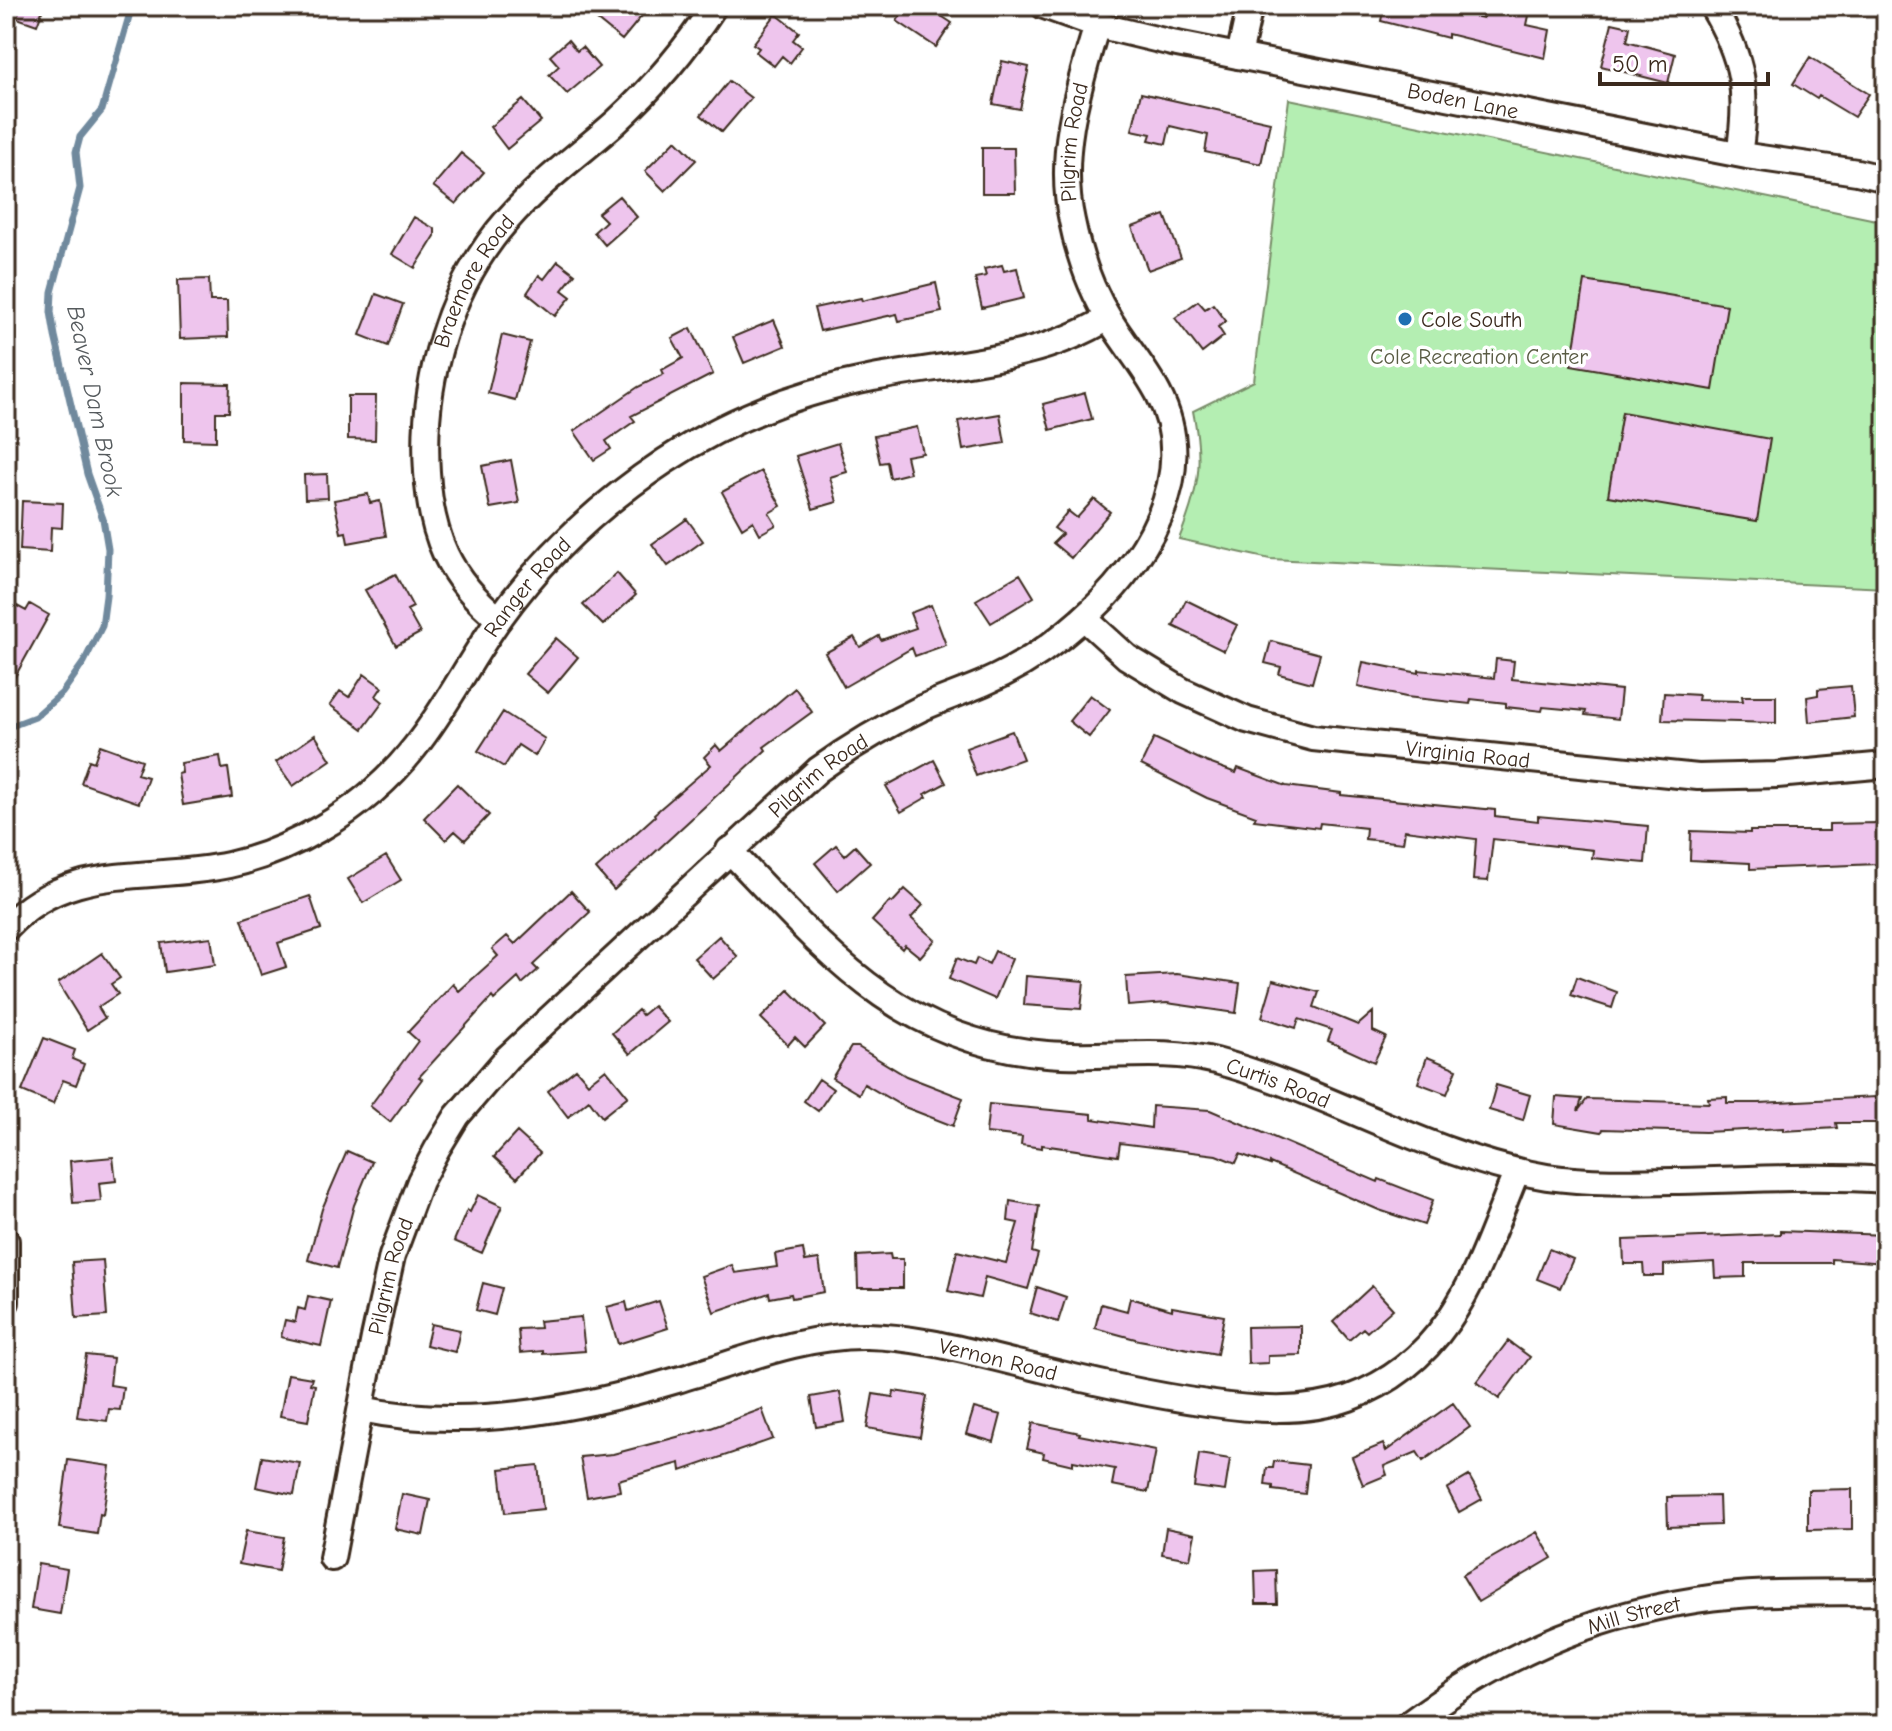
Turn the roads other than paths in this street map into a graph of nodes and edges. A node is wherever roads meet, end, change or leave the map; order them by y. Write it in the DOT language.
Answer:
graph roads {
  1 [pos="714,6"];
  2 [pos="1044,6"];
  3 [pos="1250,6"];
  4 [pos="1712,6"];
  5 [pos="1097,25"];
  6 [pos="1239,56"];
  7 [pos="1739,154"];
  8 [pos="1886,179"];
  9 [pos="1108,318"];
  10 [pos="1084,618"];
  11 [pos="499,619"];
  12 [pos="1886,765"];
  13 [pos="729,850"];
  14 [pos="6,928"];
  15 [pos="1517,1171"];
  16 [pos="1886,1180"];
  17 [pos="6,1241"];
  18 [pos="6,1302"];
  19 [pos="361,1409"];
  20 [pos="332,1558"];
  21 [pos="1886,1592"];
  22 [pos="1407,1725"];
  1 -- 11 [label="street, Braemore Road"];
  2 -- 5 [label="street, Boden Lane"];
  3 -- 6 [label="street"];
  4 -- 7 [label="street"];
  5 -- 6 [label="street, Boden Lane"];
  5 -- 9 [label="street, Pilgrim Road"];
  6 -- 7 [label="street, Boden Lane"];
  7 -- 8 [label="street, Boden Lane"];
  9 -- 10 [label="street, Pilgrim Road"];
  9 -- 11 [label="street, Ranger Road"];
  10 -- 12 [label="street, Virginia Road"];
  10 -- 13 [label="street, Pilgrim Road"];
  11 -- 14 [label="street, Ranger Road"];
  13 -- 15 [label="street, Curtis Road"];
  13 -- 19 [label="street, Pilgrim Road"];
  15 -- 16 [label="street, Curtis Road"];
  15 -- 19 [label="street, Vernon Road"];
  17 -- 18 [label="street"];
  19 -- 20 [label="street, Pilgrim Road"];
  21 -- 22 [label="street, Mill Street"];
}
